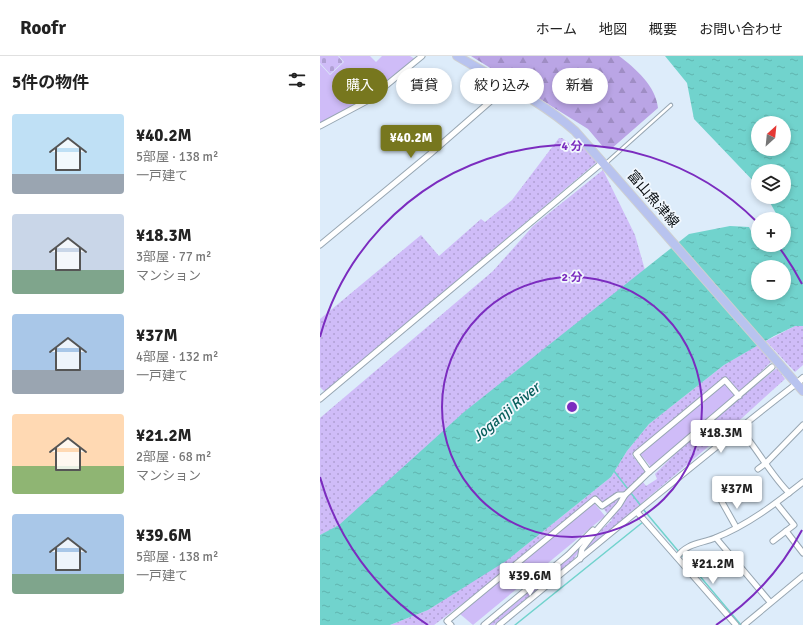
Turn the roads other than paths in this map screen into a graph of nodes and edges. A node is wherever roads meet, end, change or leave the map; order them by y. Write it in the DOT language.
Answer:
graph roads {
  1 [pos="422,56"];
  2 [pos="457,56"];
  3 [pos="477,68"];
  4 [pos="487,104"];
  5 [pos="538,104"];
  6 [pos="671,105"];
  7 [pos="320,126"];
  8 [pos="605,164"];
  9 [pos="321,242"];
  10 [pos="772,367"];
  11 [pos="803,378"];
  12 [pos="796,384"];
  13 [pos="803,391"];
  14 [pos="739,396"];
  15 [pos="320,399"];
  16 [pos="803,425"];
  17 [pos="748,439"];
  18 [pos="766,463"];
  19 [pos="758,469"];
  20 [pos="649,472"];
  21 [pos="803,482"];
  22 [pos="788,494"];
  23 [pos="625,495"];
  24 [pos="722,502"];
  25 [pos="777,504"];
  26 [pos="637,512"];
  27 [pos="736,527"];
  28 [pos="786,531"];
  29 [pos="595,532"];
  30 [pos="716,538"];
  31 [pos="773,542"];
  32 [pos="803,553"];
  33 [pos="677,557"];
  34 [pos="580,559"];
  35 [pos="803,576"];
  36 [pos="770,602"];
  37 [pos="449,623"];
  38 [pos="442,625"];
  39 [pos="484,625"];
  40 [pos="499,625"];
  41 [pos="736,625"];
  42 [pos="744,625"];
  1 -- 7 [label="street"];
  2 -- 3 [label="main road, 富山魚津線"];
  4 -- 9 [label="street"];
  5 -- 8 [label="main road, 富山魚津線"];
  6 -- 8 [label="lane"];
  8 -- 12 [label="main road, 富山魚津線"];
  8 -- 15 [label="street"];
  10 -- 14 [label="street"];
  11 -- 12 [label="street"];
  12 -- 13 [label="main road, 富山魚津線"];
  12 -- 26 [label="street"];
  14 -- 20 [label="street"];
  14 -- 20 [label="street"];
  16 -- 18 [label="street"];
  17 -- 18 [label="street"];
  18 -- 19 [label="street"];
  18 -- 22 [label="street"];
  20 -- 23 [label="street"];
  21 -- 22 [label="street"];
  22 -- 25 [label="street"];
  23 -- 29 [label="street"];
  23 -- 37 [label="street"];
  24 -- 27 [label="street"];
  25 -- 27 [label="street"];
  25 -- 28 [label="street"];
  26 -- 33 [label="street"];
  26 -- 34 [label="street"];
  27 -- 30 [label="street"];
  28 -- 31 [label="street"];
  28 -- 32 [label="street"];
  29 -- 34 [label="street"];
  29 -- 39 [label="street"];
  30 -- 33 [label="street"];
  30 -- 36 [label="street"];
  33 -- 41 [label="street"];
  34 -- 40 [label="street"];
  35 -- 36 [label="street"];
  36 -- 42 [label="street"];
  37 -- 38 [label="street"];
}
